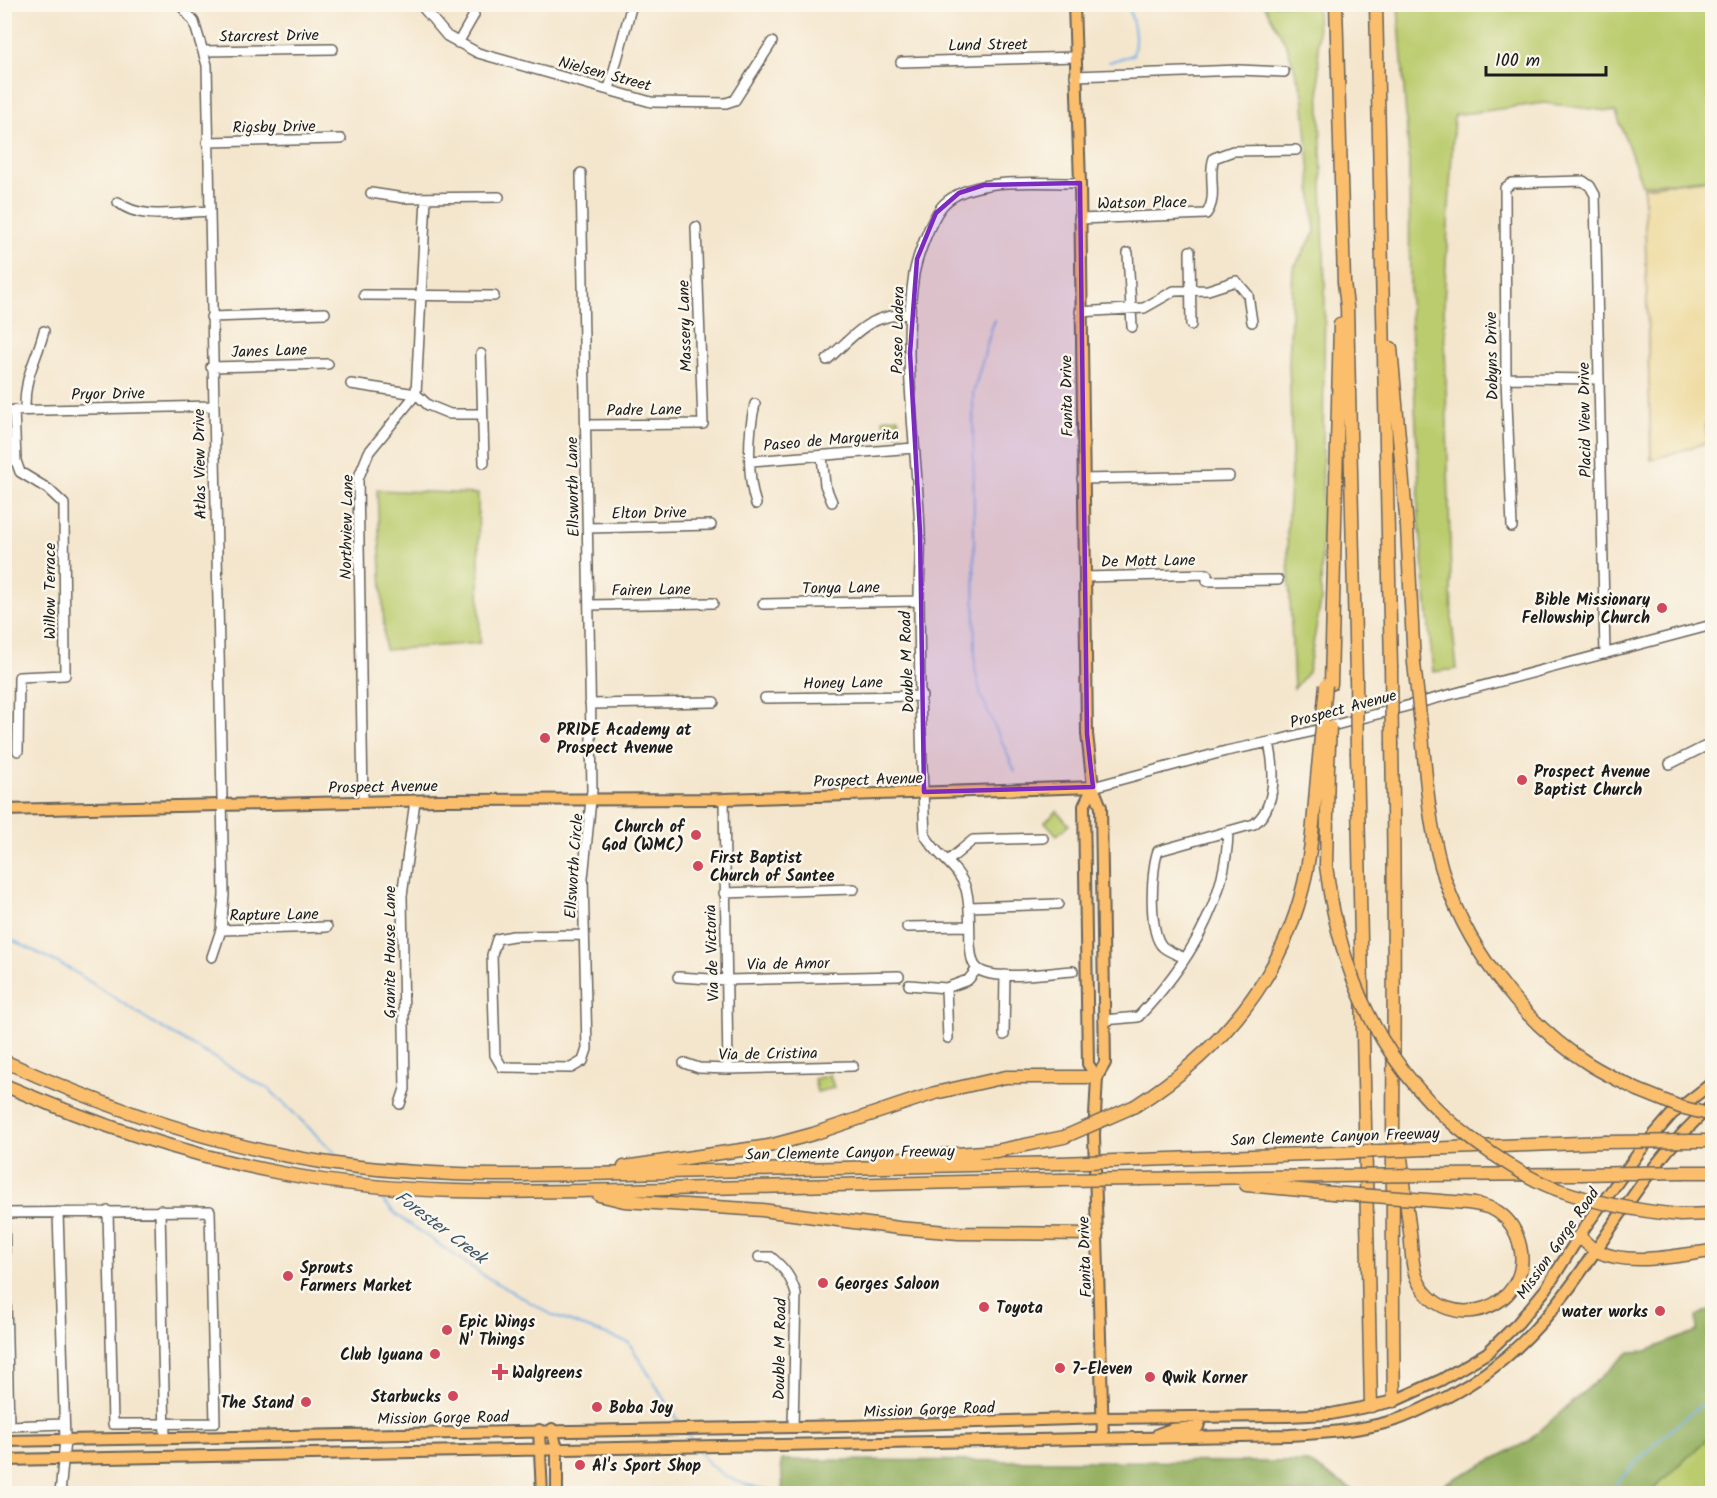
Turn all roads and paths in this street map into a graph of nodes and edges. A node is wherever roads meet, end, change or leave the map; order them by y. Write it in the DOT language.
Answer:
graph roads {
  1 [pos="180,4"];
  2 [pos="420,4"];
  3 [pos="632,4"];
  4 [pos="1074,4"];
  5 [pos="1336,4"];
  6 [pos="1376,4"];
  7 [pos="474,15"];
  8 [pos="772,42"];
  9 [pos="458,43"];
  10 [pos="333,49"];
  11 [pos="204,51"];
  12 [pos="1075,57"];
  13 [pos="901,62"];
  14 [pos="1284,72"];
  15 [pos="1075,76"];
  16 [pos="609,89"];
  17 [pos="341,139"];
  18 [pos="207,142"];
  19 [pos="1296,150"];
  20 [pos="582,174"];
  21 [pos="1080,183"];
  22 [pos="1506,185"];
  23 [pos="371,193"];
  24 [pos="499,196"];
  25 [pos="426,198"];
  26 [pos="118,202"];
  27 [pos="209,211"];
  28 [pos="1079,219"];
  29 [pos="696,227"];
  30 [pos="1381,228"];
  31 [pos="1190,251"];
  32 [pos="1128,253"];
  33 [pos="1344,282"];
  34 [pos="1190,290"];
  35 [pos="364,295"];
  36 [pos="494,296"];
  37 [pos="423,297"];
  38 [pos="1131,309"];
  39 [pos="1080,312"];
  40 [pos="325,313"];
  41 [pos="910,314"];
  42 [pos="211,317"];
  43 [pos="1252,322"];
  44 [pos="1191,325"];
  45 [pos="1132,327"];
  46 [pos="44,331"];
  47 [pos="481,354"];
  48 [pos="827,360"];
  49 [pos="328,364"];
  50 [pos="211,367"];
  51 [pos="1506,378"];
  52 [pos="1598,379"];
  53 [pos="351,384"];
  54 [pos="416,394"];
  55 [pos="754,404"];
  56 [pos="213,406"];
  57 [pos="25,410"];
  58 [pos="9,411"];
  59 [pos="482,414"];
  60 [pos="703,424"];
  61 [pos="586,425"];
  62 [pos="914,448"];
  63 [pos="822,456"];
  64 [pos="751,461"];
  65 [pos="484,463"];
  66 [pos="1229,476"];
  67 [pos="1082,479"];
  68 [pos="832,502"];
  69 [pos="756,504"];
  70 [pos="711,525"];
  71 [pos="1512,526"];
  72 [pos="588,528"];
  73 [pos="920,532"];
  74 [pos="1084,577"];
  75 [pos="1278,580"];
  76 [pos="919,601"];
  77 [pos="712,603"];
  78 [pos="589,604"];
  79 [pos="763,604"];
  80 [pos="1713,625"];
  81 [pos="1605,654"];
  82 [pos="1329,684"];
  83 [pos="922,696"];
  84 [pos="765,698"];
  85 [pos="714,702"];
  86 [pos="590,704"];
  87 [pos="1269,743"];
  88 [pos="1713,743"];
  89 [pos="18,751"];
  90 [pos="1670,764"];
  91 [pos="1093,787"];
  92 [pos="924,792"];
  93 [pos="724,799"];
  94 [pos="591,800"];
  95 [pos="415,801"];
  96 [pos="363,802"];
  97 [pos="222,804"];
  98 [pos="4,810"];
  99 [pos="1228,831"];
  100 [pos="1043,838"];
  101 [pos="949,860"];
  102 [pos="854,889"];
  103 [pos="724,893"];
  104 [pos="1058,904"];
  105 [pos="969,907"];
  106 [pos="327,927"];
  107 [pos="907,927"];
  108 [pos="969,927"];
  109 [pos="221,930"];
  110 [pos="584,934"];
  111 [pos="212,957"];
  112 [pos="1185,958"];
  113 [pos="976,969"];
  114 [pos="1073,971"];
  115 [pos="1005,975"];
  116 [pos="899,976"];
  117 [pos="678,977"];
  118 [pos="727,980"];
  119 [pos="909,985"];
  120 [pos="946,988"];
  121 [pos="1104,1020"];
  122 [pos="1004,1035"];
  123 [pos="948,1038"];
  124 [pos="4,1061"];
  125 [pos="684,1063"];
  126 [pos="853,1065"];
  127 [pos="728,1069"];
  128 [pos="1097,1077"];
  129 [pos="1392,1083"];
  130 [pos="1713,1083"];
  131 [pos="4,1085"];
  132 [pos="400,1104"];
  133 [pos="1713,1106"];
  134 [pos="1713,1115"];
  135 [pos="1713,1141"];
  136 [pos="718,1171"];
  137 [pos="1713,1172"];
  138 [pos="570,1175"];
  139 [pos="1180,1179"];
  140 [pos="584,1191"];
  141 [pos="159,1210"];
  142 [pos="108,1211"];
  143 [pos="58,1212"];
  144 [pos="1713,1214"];
  145 [pos="4,1215"];
  146 [pos="1097,1234"];
  147 [pos="1579,1236"];
  148 [pos="1595,1251"];
  149 [pos="1713,1251"];
  150 [pos="759,1257"];
  151 [pos="1394,1401"];
  152 [pos="1371,1406"];
  153 [pos="1201,1417"];
  154 [pos="1103,1418"];
  155 [pos="1395,1421"];
  156 [pos="165,1423"];
  157 [pos="64,1424"];
  158 [pos="793,1426"];
  159 [pos="1372,1426"];
  160 [pos="552,1429"];
  161 [pos="540,1430"];
  162 [pos="1103,1437"];
  163 [pos="1149,1437"];
  164 [pos="165,1438"];
  165 [pos="65,1440"];
  166 [pos="4,1441"];
  167 [pos="540,1449"];
  168 [pos="557,1449"];
  169 [pos="62,1459"];
  170 [pos="4,1460"];
  171 [pos="60,1494"];
  172 [pos="542,1494"];
  173 [pos="557,1494"];
  1 -- 11 [label="street, Atlas View Drive"];
  2 -- 9 [label="street, Nielsen Street"];
  3 -- 16 [label="street"];
  4 -- 12 [label="main road, Fanita Drive"];
  5 -- 33 [label="highway"];
  6 -- 30 [label="highway"];
  7 -- 9 [label="street"];
  8 -- 16 [label="street, Nielsen Street"];
  9 -- 16 [label="street, Nielsen Street"];
  10 -- 11 [label="street, Starcrest Drive"];
  11 -- 18 [label="street, Atlas View Drive"];
  12 -- 13 [label="street, Lund Street"];
  12 -- 15 [label="main road, Fanita Drive"];
  14 -- 15 [label="street"];
  15 -- 21 [label="main road, Fanita Drive"];
  17 -- 18 [label="street, Rigsby Drive"];
  18 -- 27 [label="street, Atlas View Drive"];
  19 -- 28 [label="street, Watson Place"];
  20 -- 61 [label="street, Ellsworth Lane"];
  21 -- 28 [label="main road, Fanita Drive"];
  21 -- 41 [label="street, Paseo Ladera"];
  22 -- 51 [label="street, Dobyns Drive"];
  22 -- 52 [label="street, Placid View Drive"];
  23 -- 25 [label="street"];
  24 -- 25 [label="street"];
  25 -- 37 [label="street"];
  26 -- 27 [label="street"];
  27 -- 42 [label="street, Atlas View Drive"];
  28 -- 39 [label="main road, Fanita Drive"];
  29 -- 60 [label="street, Massery Lane"];
  30 -- 129 [label="highway, bridge"];
  30 -- 134 [label="highway, bridge"];
  31 -- 34 [label="street"];
  32 -- 38 [label="street"];
  33 -- 82 [label="highway"];
  33 -- 152 [label="highway, bridge"];
  34 -- 38 [label="street"];
  34 -- 43 [label="street"];
  34 -- 44 [label="street"];
  35 -- 37 [label="street"];
  36 -- 37 [label="street"];
  37 -- 54 [label="street"];
  38 -- 39 [label="street"];
  38 -- 45 [label="street"];
  39 -- 67 [label="main road, Fanita Drive"];
  40 -- 42 [label="street"];
  41 -- 48 [label="street"];
  41 -- 62 [label="street, Paseo Ladera"];
  42 -- 50 [label="street, Atlas View Drive"];
  46 -- 57 [label="street"];
  47 -- 59 [label="street"];
  49 -- 50 [label="street, Janes Lane"];
  50 -- 56 [label="street, Atlas View Drive"];
  51 -- 52 [label="street"];
  51 -- 71 [label="street, Dobyns Drive"];
  52 -- 81 [label="street, Placid View Drive"];
  53 -- 54 [label="street"];
  54 -- 59 [label="street"];
  54 -- 96 [label="street, Northview Lane"];
  55 -- 64 [label="street"];
  56 -- 57 [label="street, Pryor Drive"];
  56 -- 97 [label="street, Atlas View Drive"];
  57 -- 58 [label="street, Pryor Drive"];
  58 -- 89 [label="street, Willow Terrace"];
  59 -- 65 [label="street"];
  60 -- 61 [label="street, Padre Lane"];
  61 -- 72 [label="street, Ellsworth Lane"];
  62 -- 63 [label="street, Paseo de Marguerita"];
  62 -- 73 [label="street, Paseo Ladera"];
  63 -- 64 [label="street, Paseo de Marguerita"];
  63 -- 68 [label="street"];
  64 -- 69 [label="street"];
  66 -- 67 [label="street"];
  67 -- 74 [label="main road, Fanita Drive"];
  70 -- 72 [label="street, Elton Drive"];
  72 -- 78 [label="street, Ellsworth Lane"];
  73 -- 76 [label="street, Double M Road"];
  74 -- 75 [label="street, De Mott Lane"];
  74 -- 91 [label="main road, Fanita Drive"];
  76 -- 79 [label="street, Tonya Lane"];
  76 -- 83 [label="street, Double M Road"];
  77 -- 78 [label="street, Fairen Lane"];
  78 -- 86 [label="street, Ellsworth Lane"];
  80 -- 81 [label="street, Prospect Avenue"];
  81 -- 87 [label="street, Prospect Avenue"];
  82 -- 136 [label="highway, bridge"];
  82 -- 144 [label="highway, bridge"];
  83 -- 84 [label="street, Honey Lane"];
  83 -- 92 [label="street, Double M Road"];
  85 -- 86 [label="street"];
  86 -- 94 [label="street, Ellsworth Lane"];
  87 -- 91 [label="street, Prospect Avenue"];
  87 -- 99 [label="street"];
  88 -- 90 [label="street"];
  91 -- 92 [label="main road, Prospect Avenue"];
  91 -- 121 [label="main road, Fanita Drive"];
  91 -- 128 [label="main road, Fanita Drive"];
  92 -- 93 [label="main road, Prospect Avenue"];
  92 -- 101 [label="street, Double M Road"];
  93 -- 94 [label="main road, Prospect Avenue"];
  93 -- 103 [label="street, Via de Victoria"];
  94 -- 95 [label="main road, Prospect Avenue"];
  94 -- 110 [label="street, Ellsworth Circle"];
  95 -- 96 [label="main road, Prospect Avenue"];
  95 -- 132 [label="street, Granite House Lane"];
  96 -- 97 [label="main road, Prospect Avenue"];
  97 -- 98 [label="main road, Prospect Avenue"];
  97 -- 109 [label="street, Atlas View Drive"];
  99 -- 112 [label="street"];
  99 -- 112 [label="street"];
  100 -- 101 [label="street"];
  101 -- 105 [label="street, Double M Road"];
  102 -- 103 [label="street"];
  103 -- 118 [label="street, Via de Victoria"];
  104 -- 105 [label="street"];
  105 -- 108 [label="street, Double M Road"];
  106 -- 109 [label="street, Rapture Lane"];
  107 -- 108 [label="street"];
  108 -- 113 [label="street, Double M Road"];
  109 -- 111 [label="street, Atlas View Drive"];
  110 -- 110 [label="street, Ellsworth Circle"];
  112 -- 121 [label="street"];
  113 -- 115 [label="street"];
  113 -- 120 [label="street"];
  114 -- 115 [label="street"];
  115 -- 122 [label="street"];
  116 -- 118 [label="street, Via de Amor"];
  117 -- 118 [label="street, Via de Amor"];
  118 -- 127 [label="street, Via de Victoria"];
  119 -- 120 [label="street"];
  120 -- 123 [label="street"];
  121 -- 128 [label="main road, Fanita Drive"];
  124 -- 138 [label="highway, San Clemente Canyon Freeway"];
  125 -- 127 [label="street, Via de Cristina"];
  126 -- 127 [label="street, Via de Cristina"];
  128 -- 138 [label="highway"];
  128 -- 146 [label="main road, Fanita Drive"];
  129 -- 139 [label="highway, bridge"];
  129 -- 151 [label="highway"];
  130 -- 147 [label="main road, Mission Gorge Road"];
  131 -- 140 [label="highway, San Clemente Canyon Freeway"];
  133 -- 148 [label="main road, Mission Gorge Road"];
  135 -- 136 [label="highway, San Clemente Canyon Freeway, bridge"];
  136 -- 138 [label="highway, San Clemente Canyon Freeway"];
  137 -- 139 [label="highway, San Clemente Canyon Freeway, bridge"];
  139 -- 140 [label="highway, San Clemente Canyon Freeway, bridge"];
  140 -- 146 [label="highway"];
  141 -- 142 [label="street"];
  141 -- 156 [label="street"];
  141 -- 156 [label="street"];
  142 -- 143 [label="street"];
  142 -- 156 [label="street"];
  143 -- 145 [label="street"];
  143 -- 157 [label="street"];
  145 -- 157 [label="street"];
  146 -- 154 [label="main road, Fanita Drive"];
  147 -- 148 [label="highway"];
  147 -- 151 [label="main road, Mission Gorge Road"];
  148 -- 149 [label="highway"];
  148 -- 155 [label="main road, Mission Gorge Road"];
  150 -- 158 [label="street, Double M Road"];
  151 -- 152 [label="main road, Mission Gorge Road"];
  151 -- 155 [label="main road"];
  152 -- 153 [label="main road, Mission Gorge Road"];
  152 -- 159 [label="main road"];
  153 -- 154 [label="main road, Mission Gorge Road"];
  153 -- 163 [label="main road"];
  154 -- 158 [label="main road, Mission Gorge Road"];
  154 -- 162 [label="main road, Fanita Drive"];
  155 -- 159 [label="main road, Mission Gorge Road"];
  156 -- 164 [label="street"];
  157 -- 165 [label="street"];
  158 -- 160 [label="main road, Mission Gorge Road"];
  159 -- 163 [label="main road, Mission Gorge Road"];
  160 -- 161 [label="main road, Mission Gorge Road"];
  160 -- 168 [label="main road"];
  161 -- 164 [label="main road, Mission Gorge Road"];
  161 -- 167 [label="main road"];
  162 -- 163 [label="main road, Mission Gorge Road"];
  162 -- 168 [label="main road, Mission Gorge Road"];
  164 -- 165 [label="main road, Mission Gorge Road"];
  165 -- 166 [label="main road, Mission Gorge Road"];
  165 -- 169 [label="street"];
  167 -- 168 [label="main road, Mission Gorge Road"];
  167 -- 169 [label="main road, Mission Gorge Road"];
  167 -- 172 [label="main road"];
  168 -- 173 [label="main road"];
  169 -- 170 [label="main road, Mission Gorge Road"];
  169 -- 171 [label="street"];
}
